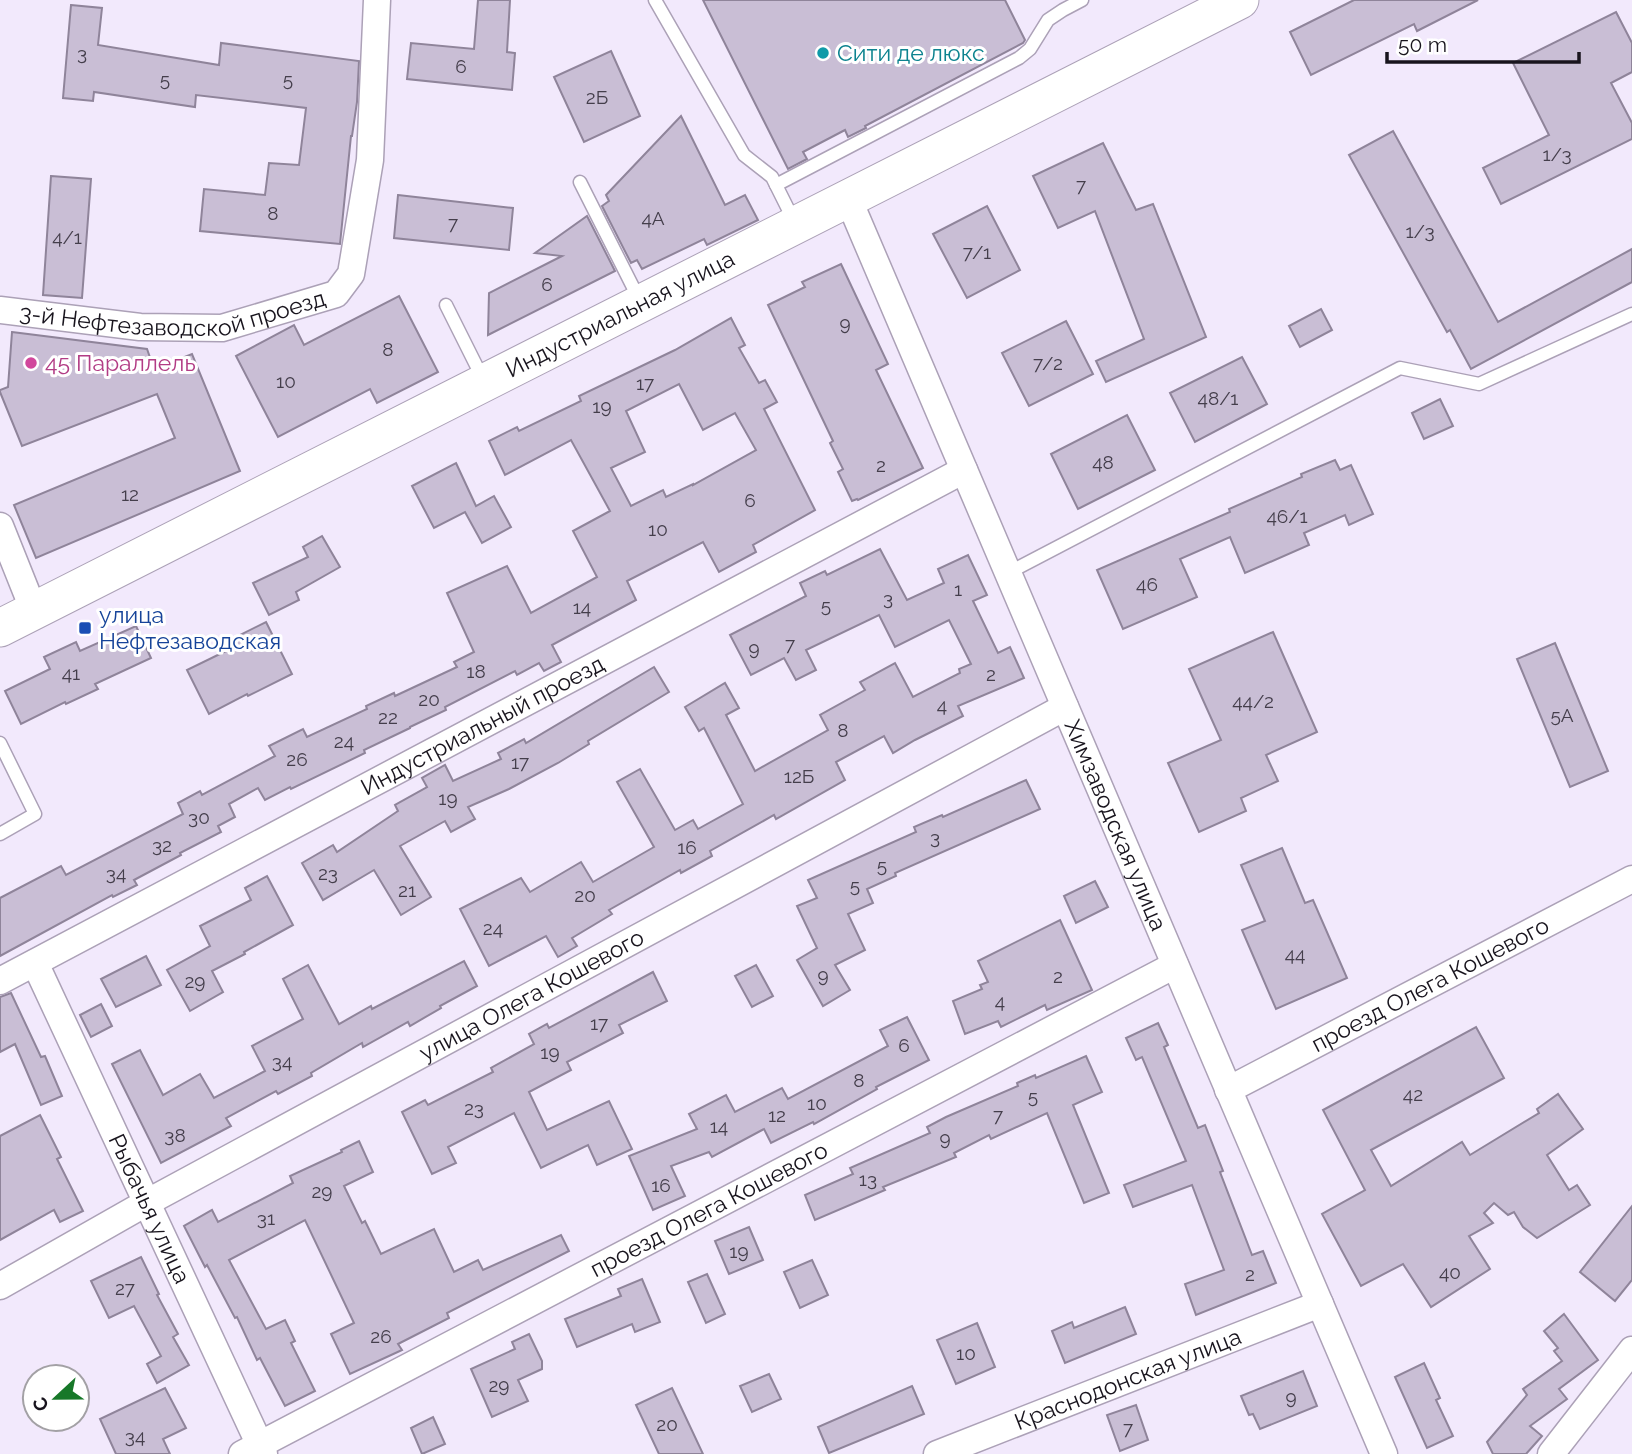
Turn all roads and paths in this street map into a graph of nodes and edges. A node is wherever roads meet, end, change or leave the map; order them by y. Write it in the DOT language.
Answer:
graph roads {
  1 [pos="377,0"];
  2 [pos="655,0"];
  3 [pos="1082,0"];
  4 [pos="1240,0"];
  5 [pos="580,182"];
  6 [pos="776,185"];
  7 [pos="848,198"];
  8 [pos="796,224"];
  9 [pos="641,303"];
  10 [pos="446,305"];
  11 [pos="0,310"];
  12 [pos="1632,314"];
  13 [pos="485,382"];
  14 [pos="964,470"];
  15 [pos="0,526"];
  16 [pos="1008,573"];
  17 [pos="34,611"];
  18 [pos="0,628"];
  19 [pos="1065,707"];
  20 [pos="0,743"];
  21 [pos="0,834"];
  22 [pos="1632,879"];
  23 [pos="35,963"];
  24 [pos="1175,965"];
  25 [pos="0,981"];
  26 [pos="1228,1090"];
  27 [pos="146,1203"];
  28 [pos="0,1286"];
  29 [pos="1320,1304"];
  30 [pos="1632,1350"];
  31 [pos="255,1451"];
  32 [pos="937,1454"];
  33 [pos="1384,1454"];
  34 [pos="1551,1454"];
  1 -- 11 [label="street, 3-й Нефтезаводской проезд"];
  2 -- 6 [label="lane"];
  3 -- 6 [label="lane"];
  4 -- 7 [label="main road, Индустриальная улица"];
  5 -- 9 [label="lane"];
  6 -- 8 [label="lane"];
  7 -- 8 [label="main road, Индустриальная улица"];
  7 -- 14 [label="street, Химзаводская улица"];
  8 -- 9 [label="main road, Индустриальная улица"];
  9 -- 13 [label="main road, Индустриальная улица"];
  10 -- 13 [label="lane"];
  12 -- 16 [label="lane"];
  13 -- 17 [label="main road, Индустриальная улица"];
  14 -- 16 [label="street, Химзаводская улица"];
  14 -- 23 [label="street, Индустриальный проезд"];
  15 -- 17 [label="street"];
  16 -- 19 [label="street, Химзаводская улица"];
  17 -- 18 [label="main road, Индустриальная улица"];
  19 -- 24 [label="street, Химзаводская улица"];
  19 -- 27 [label="street, улица Олега Кошевого"];
  20 -- 21 [label="lane"];
  22 -- 26 [label="street, проезд Олега Кошевого"];
  23 -- 25 [label="street, Индустриальный проезд"];
  23 -- 27 [label="street, Рыбачья улица"];
  24 -- 26 [label="street, Химзаводская улица"];
  24 -- 31 [label="street, проезд Олега Кошевого"];
  26 -- 29 [label="street, Химзаводская улица"];
  27 -- 28 [label="street, улица Олега Кошевого"];
  27 -- 31 [label="street, Рыбачья улица"];
  29 -- 32 [label="street, Краснодонская улица"];
  29 -- 33 [label="street, Химзаводская улица"];
  30 -- 34 [label="street"];
}
